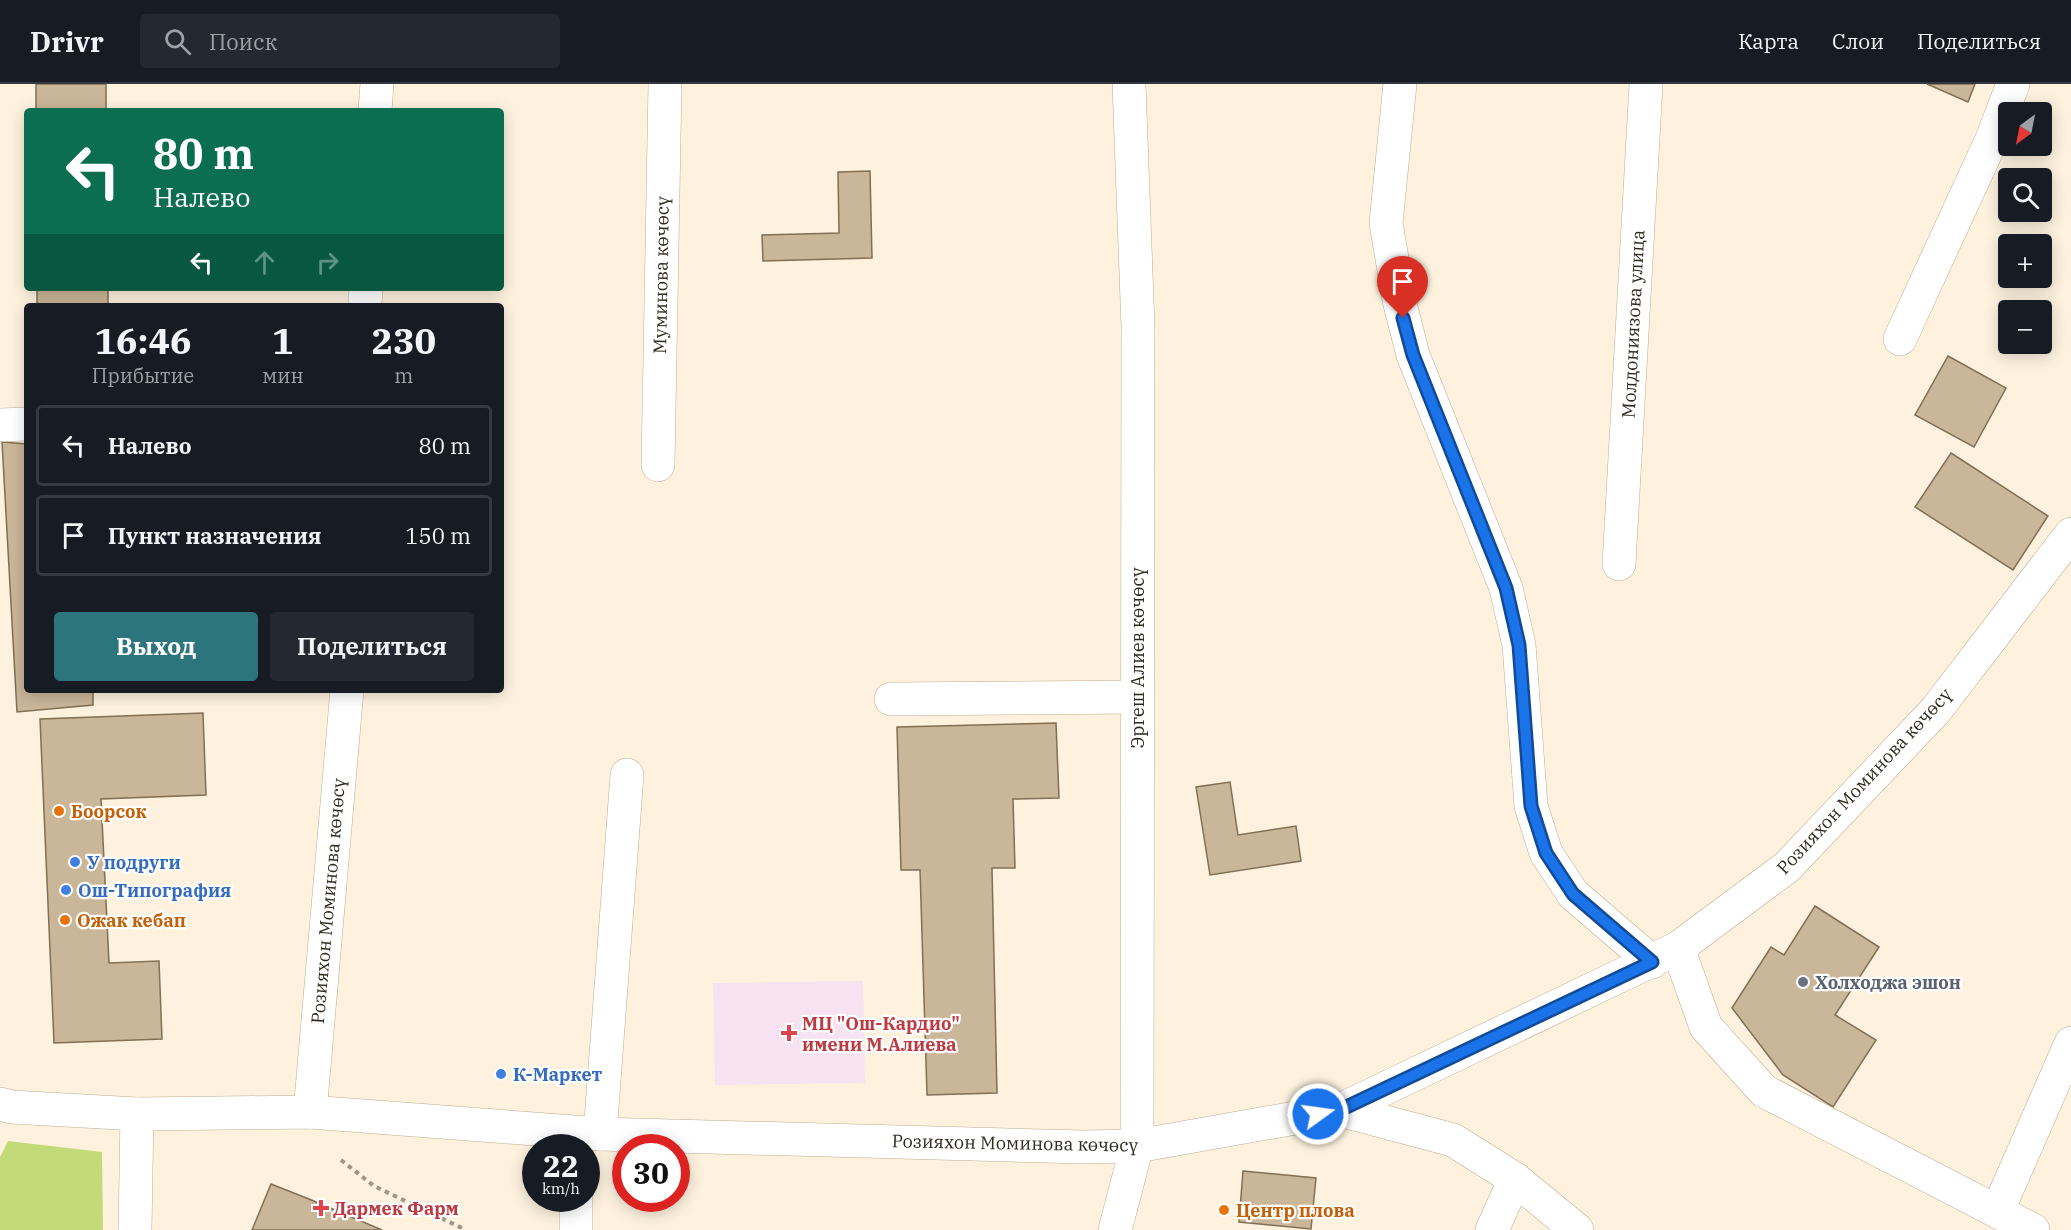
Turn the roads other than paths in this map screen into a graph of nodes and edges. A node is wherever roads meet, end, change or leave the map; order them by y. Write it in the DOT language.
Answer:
graph roads {
  1 [pos="377,84"];
  2 [pos="664,84"];
  3 [pos="1129,84"];
  4 [pos="1401,84"];
  5 [pos="1646,84"];
  6 [pos="2013,84"];
  7 [pos="375,108"];
  8 [pos="1900,339"];
  9 [pos="24,424"];
  10 [pos="0,425"];
  11 [pos="657,465"];
  12 [pos="2071,534"];
  13 [pos="1619,564"];
  14 [pos="347,693"];
  15 [pos="1136,696"];
  16 [pos="891,699"];
  17 [pos="627,775"];
  18 [pos="1665,955"];
  19 [pos="2071,1043"];
  20 [pos="0,1104"];
  21 [pos="1340,1110"];
  22 [pos="310,1112"];
  23 [pos="137,1114"];
  24 [pos="543,1134"];
  25 [pos="585,1134"];
  26 [pos="600,1138"];
  27 [pos="1137,1146"];
  28 [pos="1515,1179"];
  29 [pos="1998,1210"];
  30 [pos="576,1212"];
  31 [pos="135,1230"];
  32 [pos="576,1230"];
  33 [pos="1115,1230"];
  34 [pos="1492,1230"];
  35 [pos="1577,1230"];
  36 [pos="2033,1230"];
  1 -- 7 [label="street"];
  2 -- 11 [label="street, Муминова көчөсү"];
  3 -- 15 [label="street, Эргеш Алиев көчөсү"];
  4 -- 18 [label="street"];
  5 -- 13 [label="street, Молдониязова улица"];
  6 -- 8 [label="street"];
  9 -- 10 [label="street"];
  12 -- 18 [label="street, Розияхон Моминова көчөсү"];
  14 -- 22 [label="street, Розияхон Моминова көчөсү"];
  15 -- 16 [label="street"];
  15 -- 27 [label="street, Эргеш Алиев көчөсү"];
  17 -- 25 [label="street"];
  18 -- 21 [label="street, Розияхон Моминова көчөсү"];
  18 -- 29 [label="street"];
  19 -- 29 [label="street"];
  20 -- 23 [label="street, Розияхон Моминова көчөсү"];
  21 -- 27 [label="street, Розияхон Моминова көчөсү"];
  21 -- 28 [label="street"];
  22 -- 23 [label="street, Розияхон Моминова көчөсү"];
  22 -- 24 [label="street, Розияхон Моминова көчөсү"];
  23 -- 31 [label="street"];
  26 -- 27 [label="street, Розияхон Моминова көчөсү"];
  27 -- 33 [label="street, Эргеш Алиев көчөсү"];
  28 -- 34 [label="street"];
  28 -- 35 [label="street"];
  29 -- 36 [label="street"];
  30 -- 32 [label="street"];
}
